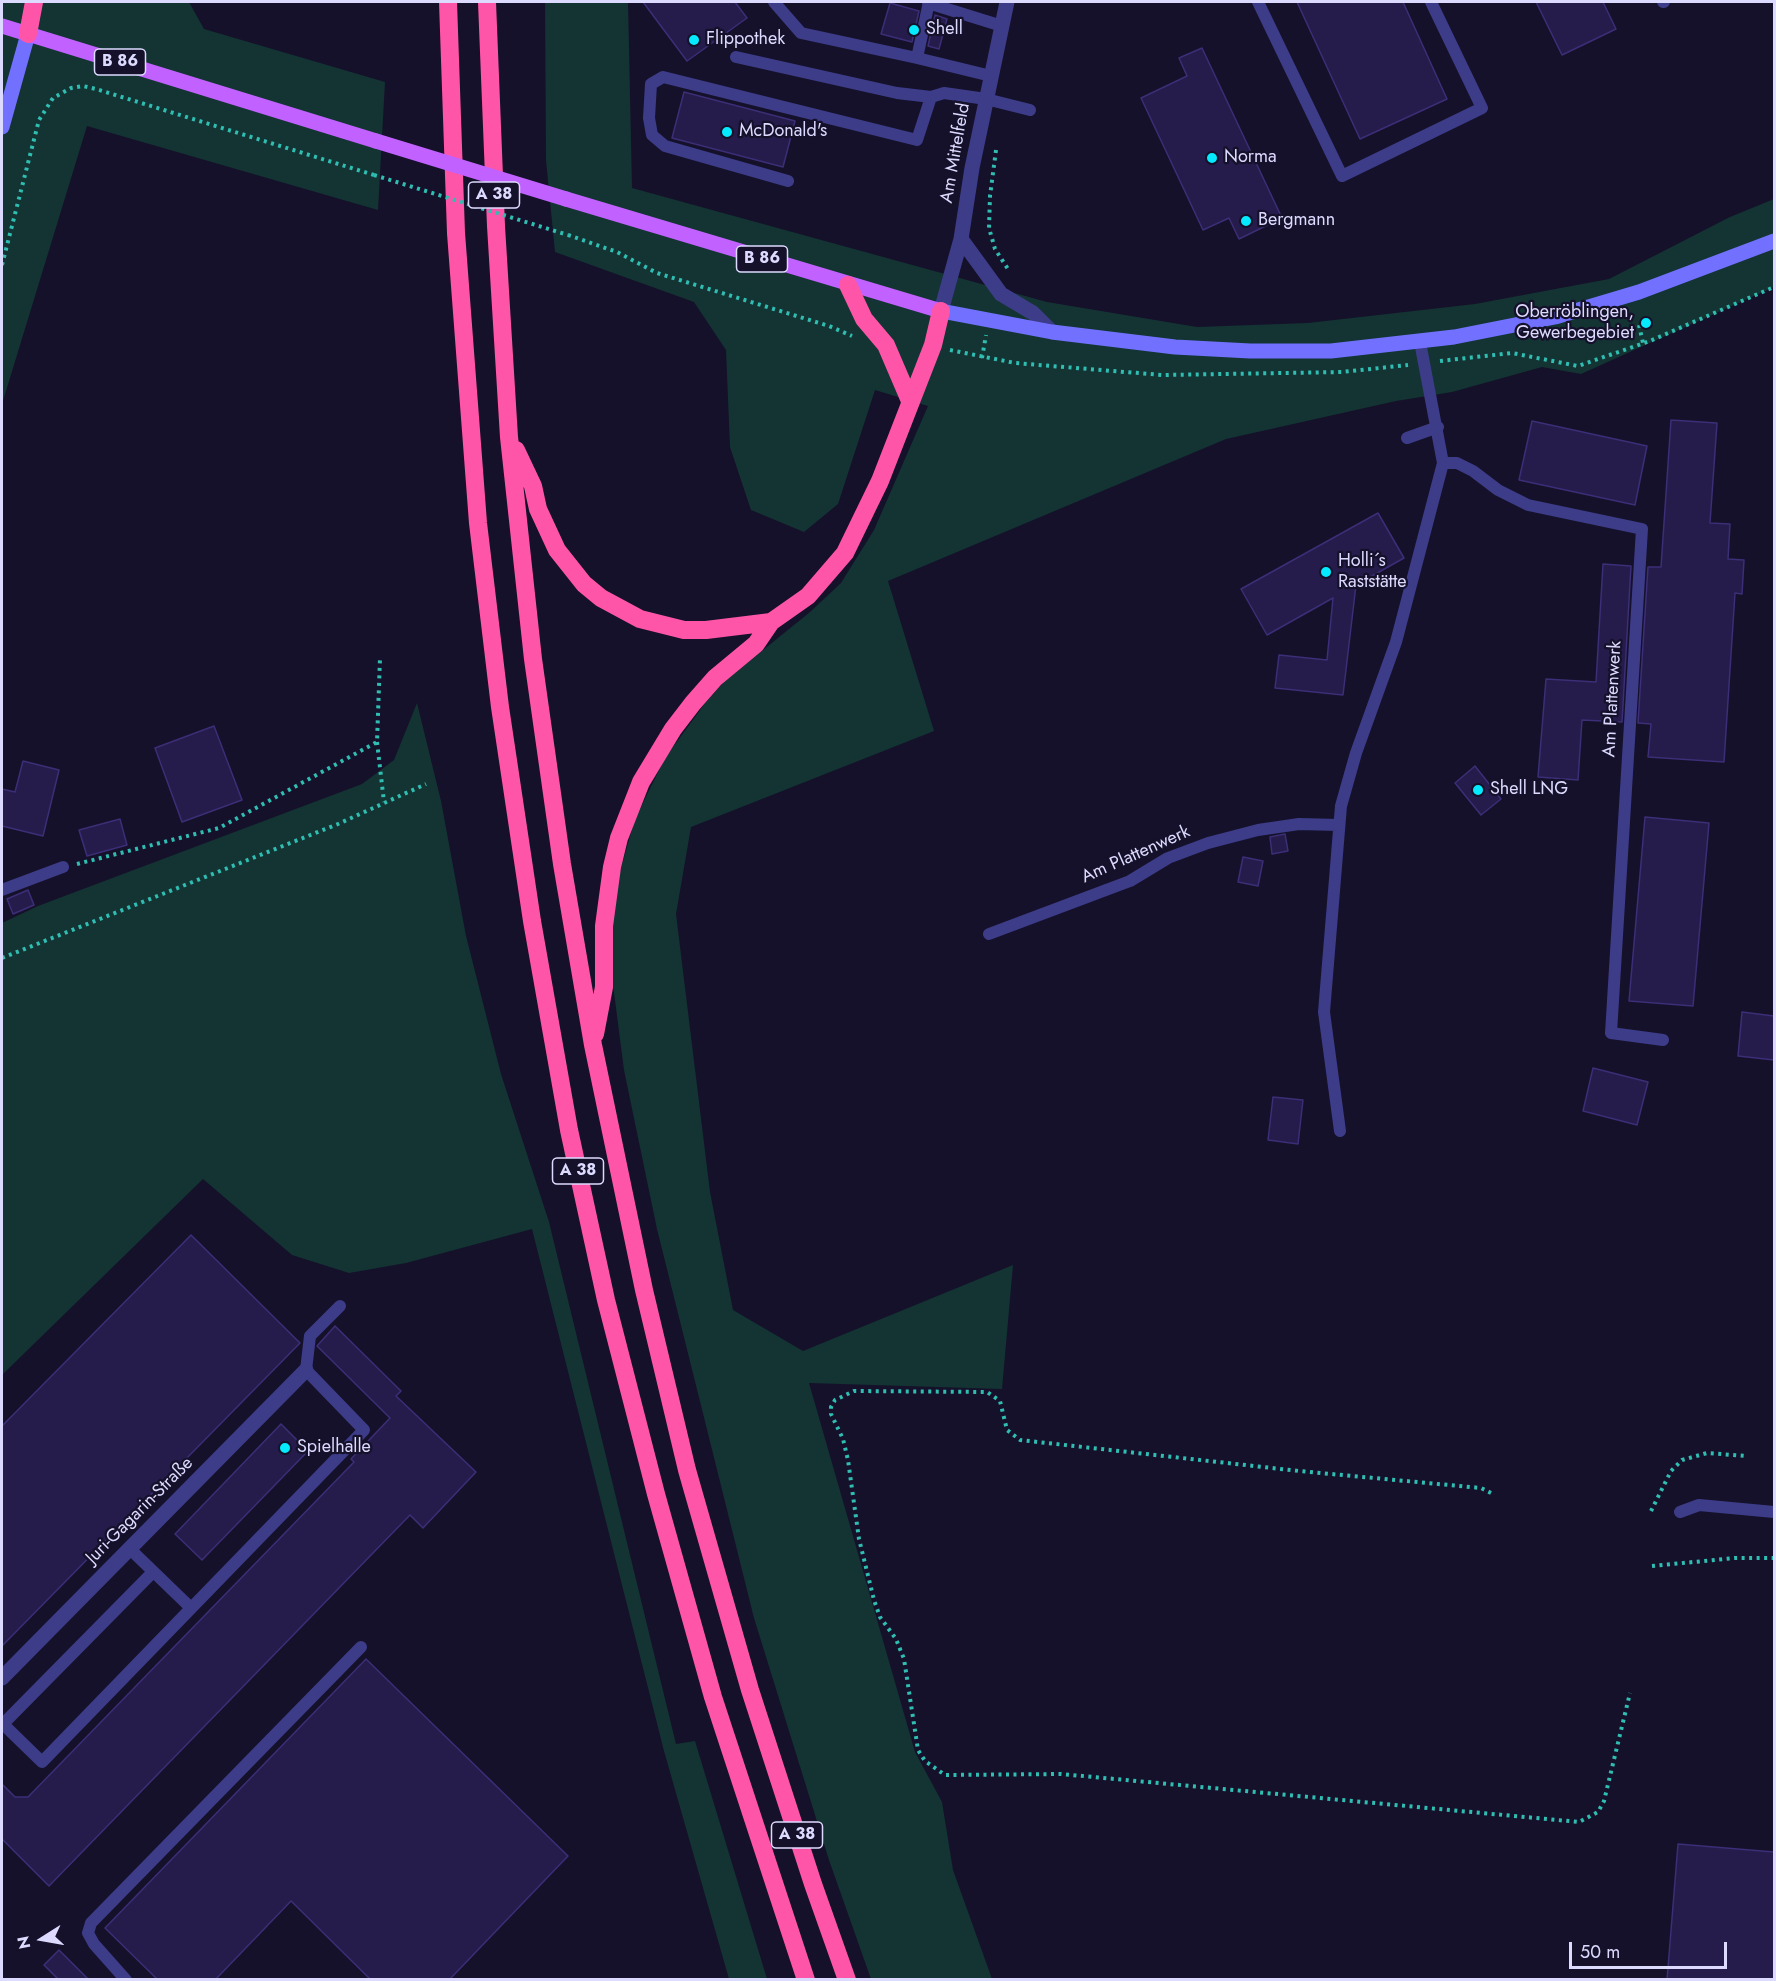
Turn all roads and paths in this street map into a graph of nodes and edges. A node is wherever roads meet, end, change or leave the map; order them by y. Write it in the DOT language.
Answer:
graph roads {
  1 [pos="34,2"];
  2 [pos="448,2"];
  3 [pos="487,2"];
  4 [pos="774,2"];
  5 [pos="928,2"];
  6 [pos="1007,2"];
  7 [pos="1258,2"];
  8 [pos="1431,2"];
  9 [pos="2,26"];
  10 [pos="1002,26"];
  11 [pos="28,34"];
  12 [pos="736,57"];
  13 [pos="917,58"];
  14 [pos="991,76"];
  15 [pos="931,97"];
  16 [pos="986,99"];
  17 [pos="1030,110"];
  18 [pos="2,127"];
  19 [pos="998,138"];
  20 [pos="788,181"];
  21 [pos="568,235"];
  22 [pos="961,239"];
  23 [pos="1774,241"];
  24 [pos="2,266"];
  25 [pos="848,285"];
  26 [pos="1001,294"];
  27 [pos="941,311"];
  28 [pos="988,321"];
  29 [pos="1639,325"];
  30 [pos="1052,332"];
  31 [pos="1420,342"];
  32 [pos="1643,344"];
  33 [pos="982,358"];
  34 [pos="910,401"];
  35 [pos="1438,427"];
  36 [pos="510,437"];
  37 [pos="1407,438"];
  38 [pos="1443,463"];
  39 [pos="771,622"];
  40 [pos="380,658"];
  41 [pos="377,742"];
  42 [pos="426,784"];
  43 [pos="384,802"];
  44 [pos="1338,825"];
  45 [pos="63,867"];
  46 [pos="2,890"];
  47 [pos="990,934"];
  48 [pos="2,958"];
  49 [pos="1663,1040"];
  50 [pos="593,1045"];
  51 [pos="1340,1131"];
  52 [pos="340,1306"];
  53 [pos="306,1370"];
  54 [pos="1746,1456"];
  55 [pos="1491,1493"];
  56 [pos="1651,1511"];
  57 [pos="1680,1512"];
  58 [pos="1774,1512"];
  59 [pos="130,1549"];
  60 [pos="1774,1558"];
  61 [pos="1652,1566"];
  62 [pos="153,1572"];
  63 [pos="191,1608"];
  64 [pos="361,1647"];
  65 [pos="2,1678"];
  66 [pos="1630,1693"];
  67 [pos="2,1724"];
  68 [pos="126,1980"];
  69 [pos="806,1980"];
  70 [pos="847,1980"];
  1 -- 11 [label="highway"];
  2 -- 69 [label="highway, A 38"];
  3 -- 36 [label="highway, A 38"];
  4 -- 13 [label="lane"];
  5 -- 10 [label="lane"];
  5 -- 13 [label="lane"];
  6 -- 10 [label="street, Am Mittelfeld"];
  7 -- 8 [label="lane"];
  9 -- 11 [label="main road, B 86"];
  10 -- 14 [label="street, Am Mittelfeld"];
  11 -- 18 [label="main road"];
  11 -- 25 [label="main road, B 86, bridge"];
  12 -- 15 [label="lane"];
  13 -- 14 [label="lane"];
  14 -- 16 [label="street, Am Mittelfeld"];
  15 -- 16 [label="lane"];
  15 -- 20 [label="lane"];
  16 -- 17 [label="lane"];
  16 -- 22 [label="street, Am Mittelfeld"];
  19 -- 26 [label="path"];
  21 -- 24 [label="path, bridge"];
  22 -- 26 [label="street"];
  22 -- 27 [label="street, Am Mittelfeld"];
  23 -- 31 [label="main road"];
  25 -- 27 [label="main road, B 86"];
  25 -- 34 [label="highway"];
  26 -- 30 [label="street"];
  27 -- 28 [label="main road"];
  27 -- 34 [label="highway"];
  28 -- 30 [label="main road"];
  28 -- 33 [label="path"];
  29 -- 32 [label="path"];
  30 -- 31 [label="main road"];
  31 -- 35 [label="lane"];
  34 -- 39 [label="highway"];
  35 -- 37 [label="lane"];
  35 -- 38 [label="lane"];
  36 -- 39 [label="highway"];
  36 -- 50 [label="highway, A 38"];
  38 -- 44 [label="lane"];
  38 -- 49 [label="lane, Am Plattenwerk"];
  39 -- 50 [label="highway"];
  40 -- 41 [label="path"];
  41 -- 43 [label="path"];
  41 -- 45 [label="path"];
  42 -- 43 [label="path"];
  43 -- 48 [label="path"];
  44 -- 47 [label="lane, Am Plattenwerk"];
  44 -- 51 [label="lane"];
  45 -- 46 [label="lane"];
  50 -- 70 [label="highway, A 38"];
  52 -- 53 [label="lane"];
  53 -- 59 [label="street, Juri-Gagarin-Straße"];
  53 -- 63 [label="lane"];
  54 -- 56 [label="path"];
  55 -- 66 [label="path"];
  57 -- 58 [label="lane"];
  59 -- 62 [label="lane"];
  59 -- 65 [label="street, Juri-Gagarin-Straße"];
  60 -- 61 [label="path"];
  62 -- 63 [label="lane"];
  62 -- 67 [label="lane"];
  63 -- 67 [label="lane"];
  64 -- 68 [label="lane"];
}
